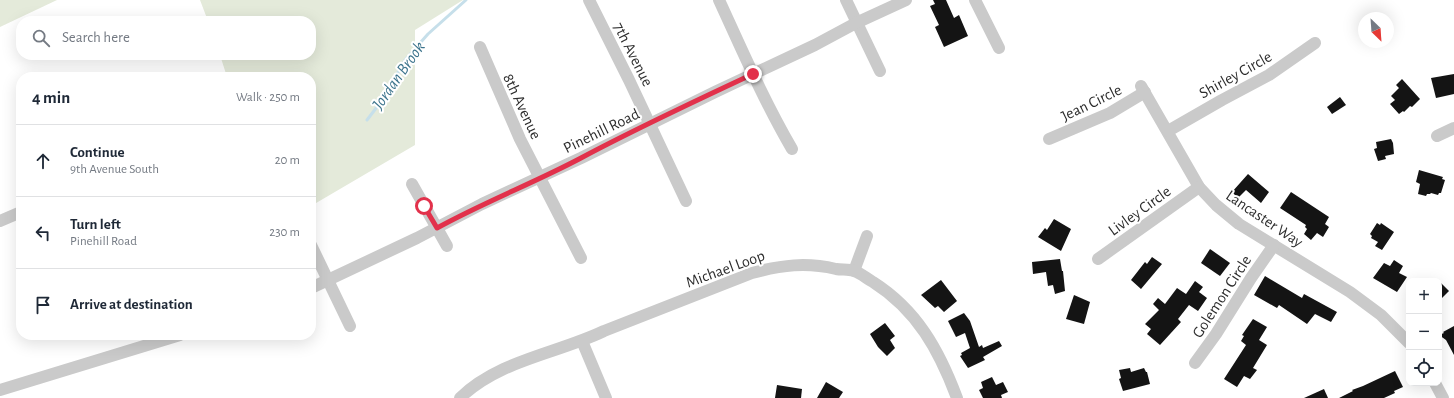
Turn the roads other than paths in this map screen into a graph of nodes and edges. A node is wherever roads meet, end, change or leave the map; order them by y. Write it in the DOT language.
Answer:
graph roads {
  1 [pos="589,0"];
  2 [pos="719,0"];
  3 [pos="846,0"];
  4 [pos="906,0"];
  5 [pos="975,0"];
  6 [pos="856,23"];
  7 [pos="1315,43"];
  8 [pos="480,47"];
  9 [pos="999,48"];
  10 [pos="880,71"];
  11 [pos="753,74"];
  12 [pos="1143,89"];
  13 [pos="650,123"];
  14 [pos="1454,128"];
  15 [pos="1168,131"];
  16 [pos="1437,136"];
  17 [pos="1049,139"];
  18 [pos="792,149"];
  19 [pos="540,178"];
  20 [pos="412,184"];
  21 [pos="1199,187"];
  22 [pos="686,201"];
  23 [pos="16,214"];
  24 [pos="0,221"];
  25 [pos="437,228"];
  26 [pos="867,236"];
  27 [pos="1274,245"];
  28 [pos="447,246"];
  29 [pos="316,256"];
  30 [pos="581,258"];
  31 [pos="1098,259"];
  32 [pos="854,271"];
  33 [pos="327,280"];
  34 [pos="316,286"];
  35 [pos="350,326"];
  36 [pos="164,340"];
  37 [pos="1406,340"];
  38 [pos="582,341"];
  39 [pos="1195,363"];
  40 [pos="1437,386"];
  41 [pos="0,390"];
  42 [pos="460,398"];
  43 [pos="606,398"];
  44 [pos="957,398"];
  45 [pos="1443,398"];
  1 -- 13 [label="street, 7th Avenue"];
  2 -- 11 [label="street"];
  3 -- 6 [label="street"];
  4 -- 6 [label="street, Pinehill Road"];
  5 -- 9 [label="street"];
  6 -- 10 [label="street"];
  6 -- 11 [label="street, Pinehill Road"];
  7 -- 15 [label="street, Shirley Circle"];
  8 -- 19 [label="street, 8th Avenue"];
  11 -- 13 [label="street, Pinehill Road"];
  11 -- 18 [label="street"];
  12 -- 15 [label="street, Lancaster Way"];
  12 -- 17 [label="street, Jean Circle"];
  13 -- 19 [label="street, Pinehill Road"];
  13 -- 22 [label="street, 7th Avenue"];
  14 -- 16 [label="street"];
  15 -- 21 [label="street, Lancaster Way"];
  19 -- 25 [label="street, Pinehill Road"];
  19 -- 30 [label="street, 8th Avenue"];
  20 -- 25 [label="street"];
  21 -- 27 [label="street, Lancaster Way"];
  21 -- 31 [label="street, Livley Circle"];
  23 -- 24 [label="street"];
  25 -- 28 [label="street"];
  25 -- 33 [label="street, Pinehill Road"];
  26 -- 32 [label="street"];
  27 -- 37 [label="street, Lancaster Way"];
  27 -- 39 [label="street, Golemon Circle"];
  29 -- 33 [label="street"];
  32 -- 38 [label="street, Michael Loop"];
  32 -- 44 [label="street, Michael Loop"];
  33 -- 34 [label="street, Pinehill Road"];
  33 -- 35 [label="street"];
  36 -- 41 [label="street"];
  38 -- 42 [label="street, Michael Loop"];
  38 -- 43 [label="street"];
  40 -- 45 [label="street"];
}
